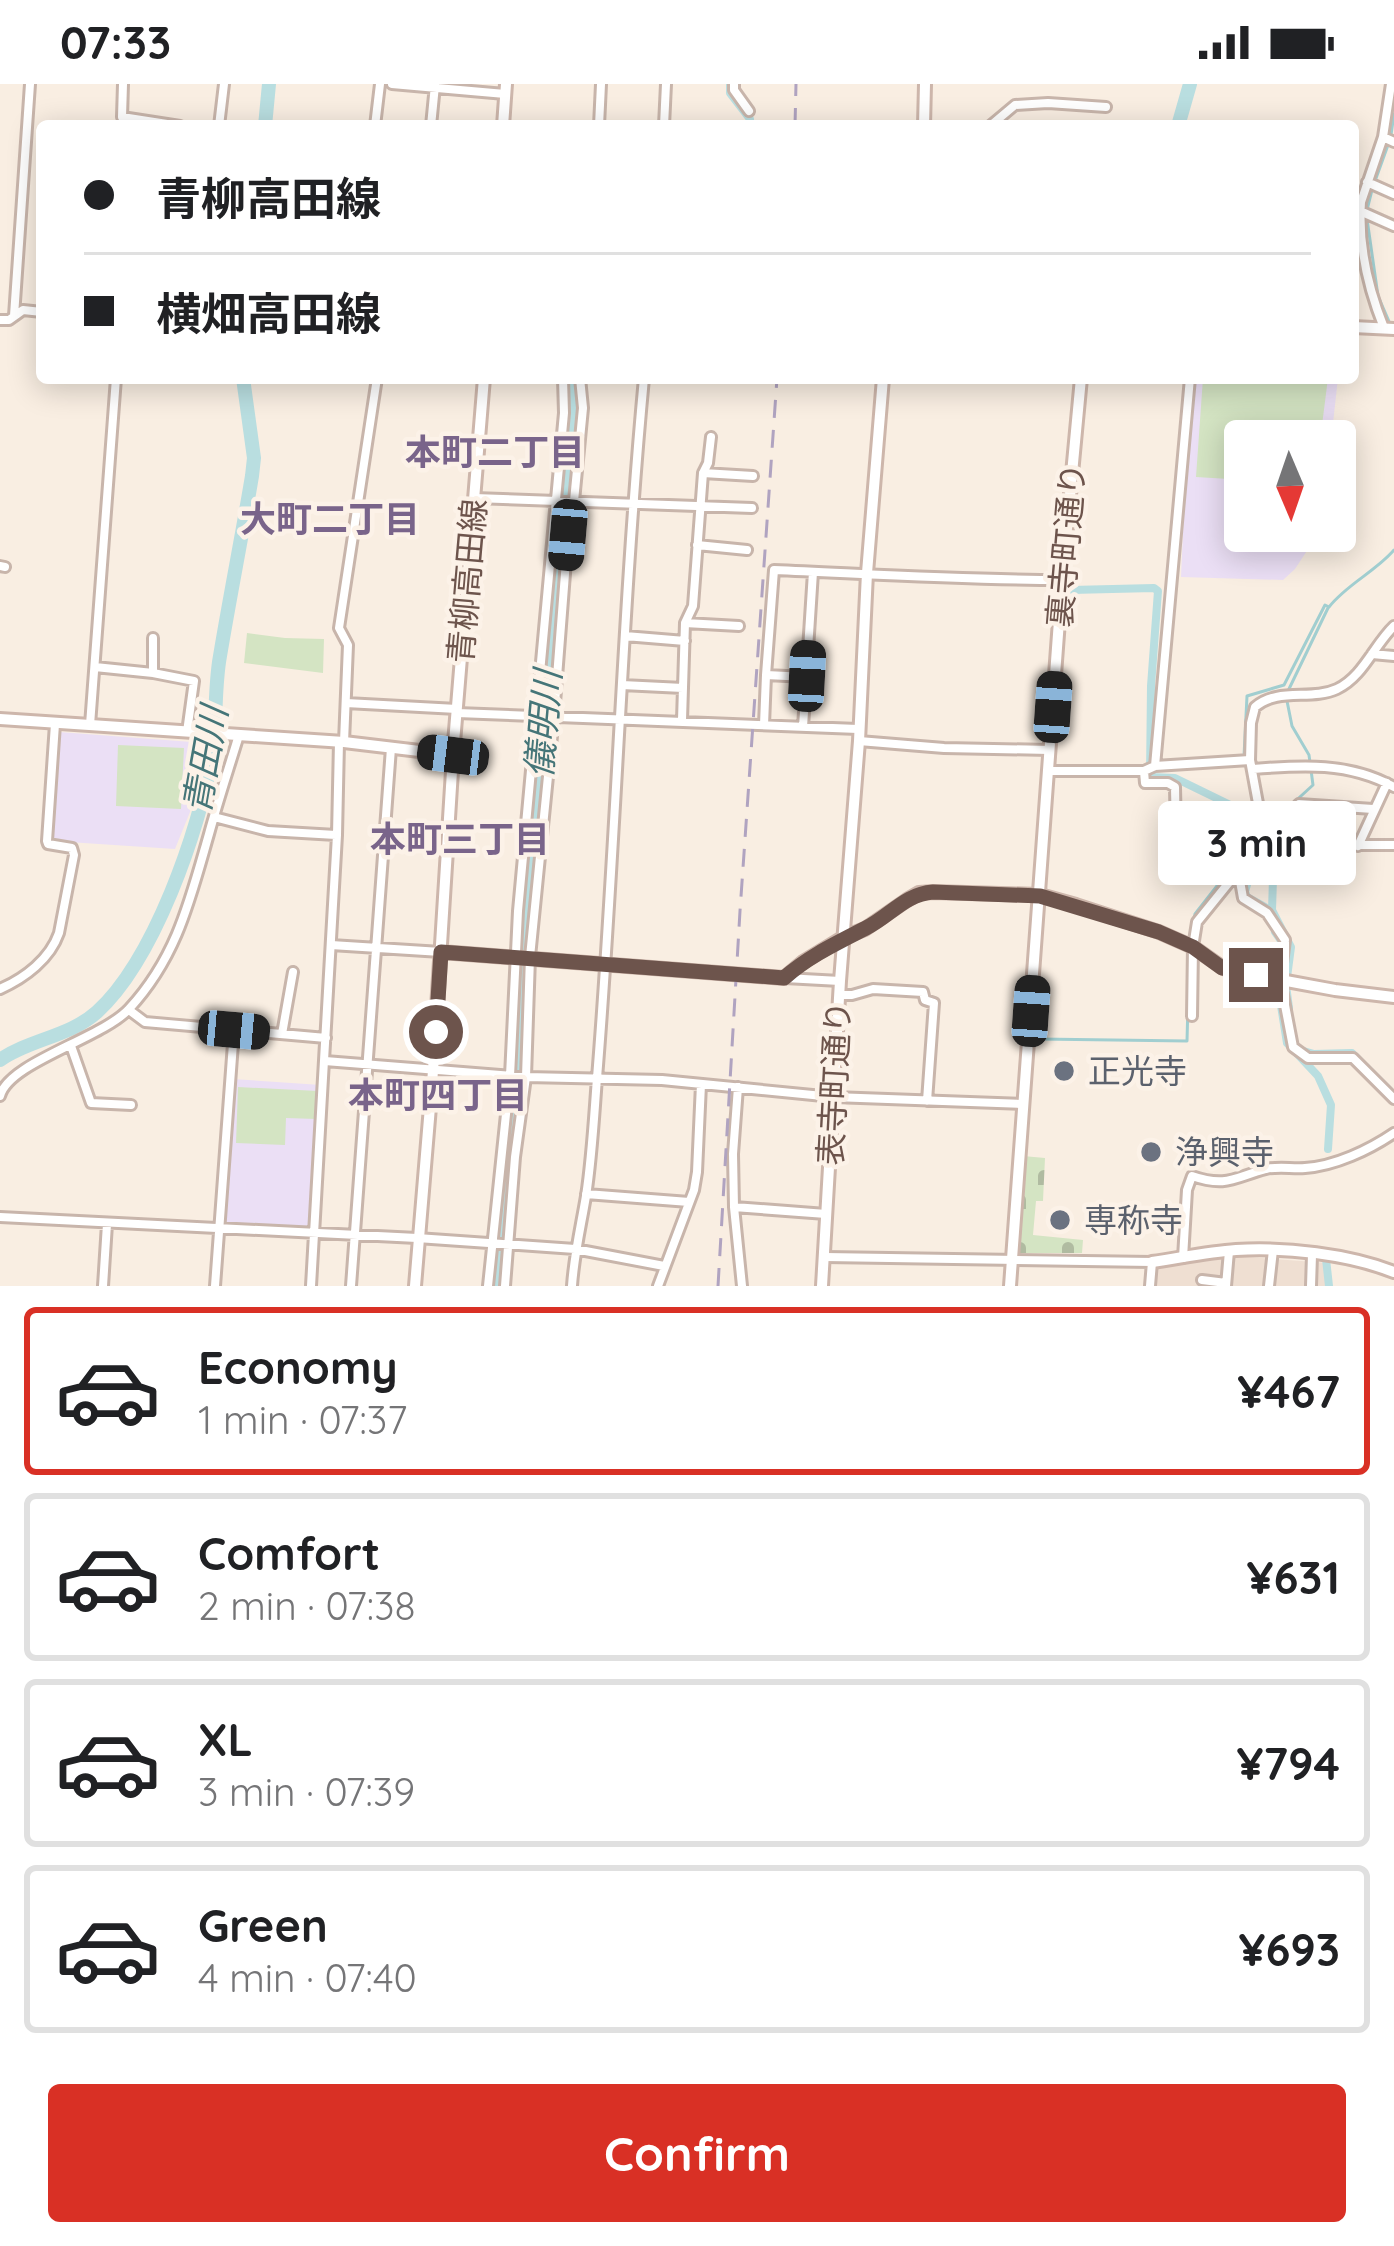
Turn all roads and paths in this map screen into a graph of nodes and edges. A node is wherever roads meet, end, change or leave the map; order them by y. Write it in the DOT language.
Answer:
graph roads {
  1 [pos="30,84"];
  2 [pos="123,84"];
  3 [pos="224,84"];
  4 [pos="380,84"];
  5 [pos="392,84"];
  6 [pos="601,84"];
  7 [pos="666,84"];
  8 [pos="734,84"];
  9 [pos="925,84"];
  10 [pos="435,86"];
  11 [pos="1392,88"];
  12 [pos="505,89"];
  13 [pos="1106,107"];
  14 [pos="749,111"];
  15 [pos="141,120"];
  16 [pos="220,120"];
  17 [pos="376,120"];
  18 [pos="432,120"];
  19 [pos="503,120"];
  20 [pos="598,120"];
  21 [pos="664,120"];
  22 [pos="924,120"];
  23 [pos="997,120"];
  24 [pos="1383,137"];
  25 [pos="1394,142"];
  26 [pos="1367,182"];
  27 [pos="1394,194"];
  28 [pos="1360,211"];
  29 [pos="1394,226"];
  30 [pos="36,311"];
  31 [pos="14,316"];
  32 [pos="0,320"];
  33 [pos="1359,327"];
  34 [pos="1389,328"];
  35 [pos="116,384"];
  36 [pos="376,384"];
  37 [pos="484,384"];
  38 [pos="563,384"];
  39 [pos="581,384"];
  40 [pos="643,384"];
  41 [pos="883,384"];
  42 [pos="1080,384"];
  43 [pos="1189,384"];
  44 [pos="711,437"];
  45 [pos="703,473"];
  46 [pos="753,476"];
  47 [pos="474,499"];
  48 [pos="555,500"];
  49 [pos="573,501"];
  50 [pos="632,502"];
  51 [pos="700,505"];
  52 [pos="752,508"];
  53 [pos="697,545"];
  54 [pos="747,550"];
  55 [pos="813,572"];
  56 [pos="867,573"];
  57 [pos="1063,580"];
  58 [pos="686,623"];
  59 [pos="739,626"];
  60 [pos="1394,626"];
  61 [pos="625,637"];
  62 [pos="153,638"];
  63 [pos="685,641"];
  64 [pos="1371,654"];
  65 [pos="1394,656"];
  66 [pos="95,667"];
  67 [pos="153,673"];
  68 [pos="766,675"];
  69 [pos="807,676"];
  70 [pos="622,685"];
  71 [pos="683,688"];
  72 [pos="346,703"];
  73 [pos="457,711"];
  74 [pos="554,716"];
  75 [pos="534,718"];
  76 [pos="0,719"];
  77 [pos="622,719"];
  78 [pos="682,720"];
  79 [pos="55,724"];
  80 [pos="764,724"];
  81 [pos="89,725"];
  82 [pos="803,727"];
  83 [pos="191,733"];
  84 [pos="239,735"];
  85 [pos="859,735"];
  86 [pos="342,742"];
  87 [pos="391,748"];
  88 [pos="1050,750"];
  89 [pos="453,755"];
  90 [pos="1251,765"];
  91 [pos="1155,766"];
  92 [pos="1048,771"];
  93 [pos="1144,771"];
  94 [pos="1391,785"];
  95 [pos="1259,801"];
  96 [pos="1373,809"];
  97 [pos="214,817"];
  98 [pos="1283,821"];
  99 [pos="1269,824"];
  100 [pos="1255,829"];
  101 [pos="337,835"];
  102 [pos="1394,845"];
  103 [pos="1358,846"];
  104 [pos="1240,868"];
  105 [pos="1040,896"];
  106 [pos="844,937"];
  107 [pos="331,945"];
  108 [pos="1193,947"];
  109 [pos="375,948"];
  110 [pos="441,952"];
  111 [pos="524,957"];
  112 [pos="605,964"];
  113 [pos="292,972"];
  114 [pos="784,978"];
  115 [pos="1280,979"];
  116 [pos="839,988"];
  117 [pos="0,989"];
  118 [pos="1394,997"];
  119 [pos="129,1010"];
  120 [pos="1192,1016"];
  121 [pos="234,1030"];
  122 [pos="282,1034"];
  123 [pos="326,1038"];
  124 [pos="71,1046"];
  125 [pos="325,1061"];
  126 [pos="369,1064"];
  127 [pos="433,1071"];
  128 [pos="510,1076"];
  129 [pos="525,1077"];
  130 [pos="597,1080"];
  131 [pos="2,1082"];
  132 [pos="701,1084"];
  133 [pos="738,1087"];
  134 [pos="0,1096"];
  135 [pos="832,1096"];
  136 [pos="1394,1099"];
  137 [pos="927,1101"];
  138 [pos="1023,1104"];
  139 [pos="131,1106"];
  140 [pos="1394,1133"];
  141 [pos="586,1194"];
  142 [pos="689,1202"];
  143 [pos="734,1208"];
  144 [pos="826,1214"];
  145 [pos="0,1217"];
  146 [pos="107,1224"];
  147 [pos="219,1228"];
  148 [pos="316,1233"];
  149 [pos="355,1235"];
  150 [pos="417,1238"];
  151 [pos="491,1244"];
  152 [pos="506,1244"];
  153 [pos="575,1249"];
  154 [pos="1273,1250"];
  155 [pos="1229,1251"];
  156 [pos="1312,1255"];
  157 [pos="825,1257"];
  158 [pos="1183,1258"];
  159 [pos="1012,1261"];
  160 [pos="1152,1262"];
  161 [pos="664,1266"];
  162 [pos="1394,1272"];
  163 [pos="1202,1280"];
  164 [pos="1226,1284"];
  165 [pos="103,1286"];
  166 [pos="215,1286"];
  167 [pos="311,1286"];
  168 [pos="351,1286"];
  169 [pos="415,1286"];
  170 [pos="488,1286"];
  171 [pos="505,1286"];
  172 [pos="572,1286"];
  173 [pos="658,1286"];
  174 [pos="742,1286"];
  175 [pos="822,1286"];
  176 [pos="1010,1286"];
  177 [pos="1150,1286"];
  178 [pos="1269,1286"];
  179 [pos="1311,1286"];
  1 -- 31 [label="street"];
  2 -- 15 [label="street"];
  3 -- 16 [label="street"];
  4 -- 17 [label="street"];
  5 -- 10 [label="street"];
  6 -- 20 [label="street"];
  7 -- 21 [label="street"];
  8 -- 14 [label="street"];
  9 -- 22 [label="street"];
  10 -- 12 [label="street"];
  10 -- 18 [label="street"];
  11 -- 24 [label="street"];
  12 -- 19 [label="street"];
  13 -- 23 [label="street"];
  24 -- 25 [label="street"];
  24 -- 26 [label="street"];
  26 -- 27 [label="street"];
  26 -- 28 [label="street"];
  28 -- 29 [label="street"];
  28 -- 34 [label="street"];
  30 -- 31 [label="street"];
  31 -- 32 [label="street"];
  33 -- 34 [label="street"];
  35 -- 66 [label="street"];
  36 -- 72 [label="street"];
  37 -- 47 [label="street, 青柳高田線"];
  38 -- 48 [label="street"];
  39 -- 49 [label="street"];
  40 -- 50 [label="street"];
  41 -- 56 [label="street, 表寺町通り"];
  42 -- 57 [label="street, 裏寺町通り"];
  43 -- 91 [label="street"];
  44 -- 45 [label="street"];
  45 -- 46 [label="street"];
  45 -- 51 [label="street"];
  47 -- 48 [label="street"];
  47 -- 73 [label="street, 青柳高田線"];
  48 -- 49 [label="street"];
  48 -- 75 [label="street"];
  49 -- 50 [label="street"];
  49 -- 74 [label="street"];
  50 -- 51 [label="street"];
  50 -- 61 [label="street"];
  51 -- 52 [label="street"];
  51 -- 53 [label="street"];
  53 -- 54 [label="street"];
  53 -- 58 [label="street"];
  55 -- 56 [label="street"];
  55 -- 68 [label="street"];
  55 -- 69 [label="street"];
  56 -- 57 [label="street"];
  56 -- 85 [label="street, 表寺町通り"];
  57 -- 88 [label="street, 裏寺町通り"];
  58 -- 59 [label="street"];
  58 -- 63 [label="street"];
  60 -- 64 [label="street"];
  61 -- 63 [label="street"];
  61 -- 70 [label="street"];
  62 -- 67 [label="street"];
  63 -- 71 [label="street"];
  64 -- 65 [label="street"];
  64 -- 90 [label="street"];
  66 -- 67 [label="street"];
  66 -- 81 [label="street"];
  67 -- 83 [label="street"];
  68 -- 69 [label="street"];
  68 -- 80 [label="street"];
  69 -- 82 [label="street"];
  70 -- 71 [label="street"];
  70 -- 77 [label="street"];
  71 -- 78 [label="street"];
  72 -- 73 [label="street"];
  72 -- 86 [label="street"];
  73 -- 75 [label="street"];
  73 -- 89 [label="street, 青柳高田線"];
  74 -- 75 [label="street"];
  74 -- 77 [label="street"];
  74 -- 111 [label="street"];
  75 -- 111 [label="street"];
  76 -- 79 [label="street"];
  77 -- 78 [label="street"];
  77 -- 112 [label="street"];
  78 -- 80 [label="street"];
  79 -- 81 [label="street"];
  79 -- 117 [label="street"];
  80 -- 82 [label="street"];
  81 -- 83 [label="street"];
  82 -- 85 [label="street"];
  83 -- 84 [label="street"];
  84 -- 86 [label="street"];
  84 -- 97 [label="street"];
  85 -- 88 [label="street"];
  85 -- 106 [label="street, 表寺町通り"];
  86 -- 87 [label="street"];
  86 -- 101 [label="street"];
  87 -- 89 [label="street"];
  87 -- 109 [label="street"];
  88 -- 92 [label="street, 裏寺町通り"];
  89 -- 110 [label="street, 青柳高田線"];
  90 -- 91 [label="street"];
  90 -- 94 [label="street"];
  90 -- 95 [label="street"];
  91 -- 93 [label="street"];
  92 -- 93 [label="street"];
  92 -- 105 [label="street, 裏寺町通り"];
  93 -- 104 [label="street"];
  94 -- 96 [label="street"];
  95 -- 99 [label="street"];
  95 -- 100 [label="street"];
  96 -- 98 [label="street"];
  96 -- 103 [label="street"];
  97 -- 101 [label="street"];
  97 -- 119 [label="street"];
  98 -- 99 [label="street"];
  98 -- 103 [label="street"];
  99 -- 100 [label="street"];
  100 -- 104 [label="street"];
  101 -- 107 [label="street"];
  102 -- 103 [label="street"];
  104 -- 108 [label="street"];
  104 -- 115 [label="street"];
  105 -- 106 [label="street"];
  105 -- 108 [label="street"];
  105 -- 138 [label="street, 裏寺町通り"];
  106 -- 114 [label="street"];
  106 -- 116 [label="street, 表寺町通り"];
  107 -- 109 [label="street"];
  107 -- 123 [label="street"];
  108 -- 115 [label="street"];
  108 -- 120 [label="street"];
  109 -- 110 [label="street"];
  109 -- 126 [label="street"];
  110 -- 111 [label="street"];
  110 -- 127 [label="street, 青柳高田線"];
  111 -- 112 [label="street"];
  111 -- 128 [label="street"];
  111 -- 129 [label="street"];
  112 -- 114 [label="street"];
  112 -- 130 [label="street"];
  113 -- 122 [label="street"];
  114 -- 116 [label="street"];
  115 -- 118 [label="street"];
  115 -- 136 [label="street"];
  116 -- 135 [label="street, 表寺町通り"];
  116 -- 137 [label="street"];
  119 -- 121 [label="street"];
  119 -- 124 [label="street"];
  121 -- 122 [label="street"];
  121 -- 147 [label="street"];
  122 -- 123 [label="street"];
  123 -- 125 [label="street"];
  124 -- 131 [label="street"];
  124 -- 139 [label="street"];
  125 -- 126 [label="street"];
  125 -- 148 [label="street"];
  126 -- 127 [label="street"];
  126 -- 149 [label="street"];
  127 -- 128 [label="street"];
  127 -- 150 [label="street, 青柳高田線"];
  128 -- 129 [label="street"];
  128 -- 151 [label="street"];
  129 -- 130 [label="street"];
  129 -- 152 [label="street"];
  130 -- 132 [label="street"];
  130 -- 141 [label="street"];
  131 -- 134 [label="street"];
  132 -- 133 [label="street"];
  132 -- 142 [label="street"];
  133 -- 135 [label="street"];
  133 -- 143 [label="street"];
  135 -- 137 [label="street"];
  135 -- 144 [label="street, 表寺町通り"];
  137 -- 138 [label="street"];
  138 -- 159 [label="street, 裏寺町通り"];
  140 -- 158 [label="street"];
  141 -- 142 [label="street"];
  141 -- 153 [label="street"];
  142 -- 161 [label="street"];
  143 -- 144 [label="street"];
  143 -- 174 [label="street"];
  144 -- 157 [label="street, 表寺町通り"];
  145 -- 146 [label="street"];
  146 -- 147 [label="street"];
  146 -- 165 [label="street"];
  147 -- 148 [label="street"];
  147 -- 166 [label="street"];
  148 -- 149 [label="street"];
  148 -- 167 [label="street"];
  149 -- 150 [label="street"];
  149 -- 168 [label="street"];
  150 -- 151 [label="street"];
  150 -- 169 [label="street, 青柳高田線"];
  151 -- 152 [label="street"];
  151 -- 170 [label="street"];
  152 -- 153 [label="street"];
  152 -- 171 [label="street"];
  153 -- 161 [label="street"];
  153 -- 172 [label="street"];
  154 -- 155 [label="street"];
  154 -- 156 [label="street"];
  154 -- 178 [label="street"];
  155 -- 158 [label="street"];
  155 -- 164 [label="street"];
  156 -- 162 [label="street"];
  156 -- 179 [label="street"];
  157 -- 159 [label="street"];
  157 -- 175 [label="street, 表寺町通り"];
  158 -- 160 [label="street"];
  159 -- 160 [label="street"];
  159 -- 176 [label="street, 裏寺町通り"];
  160 -- 177 [label="street"];
  161 -- 173 [label="street"];
  163 -- 164 [label="street"];
}
